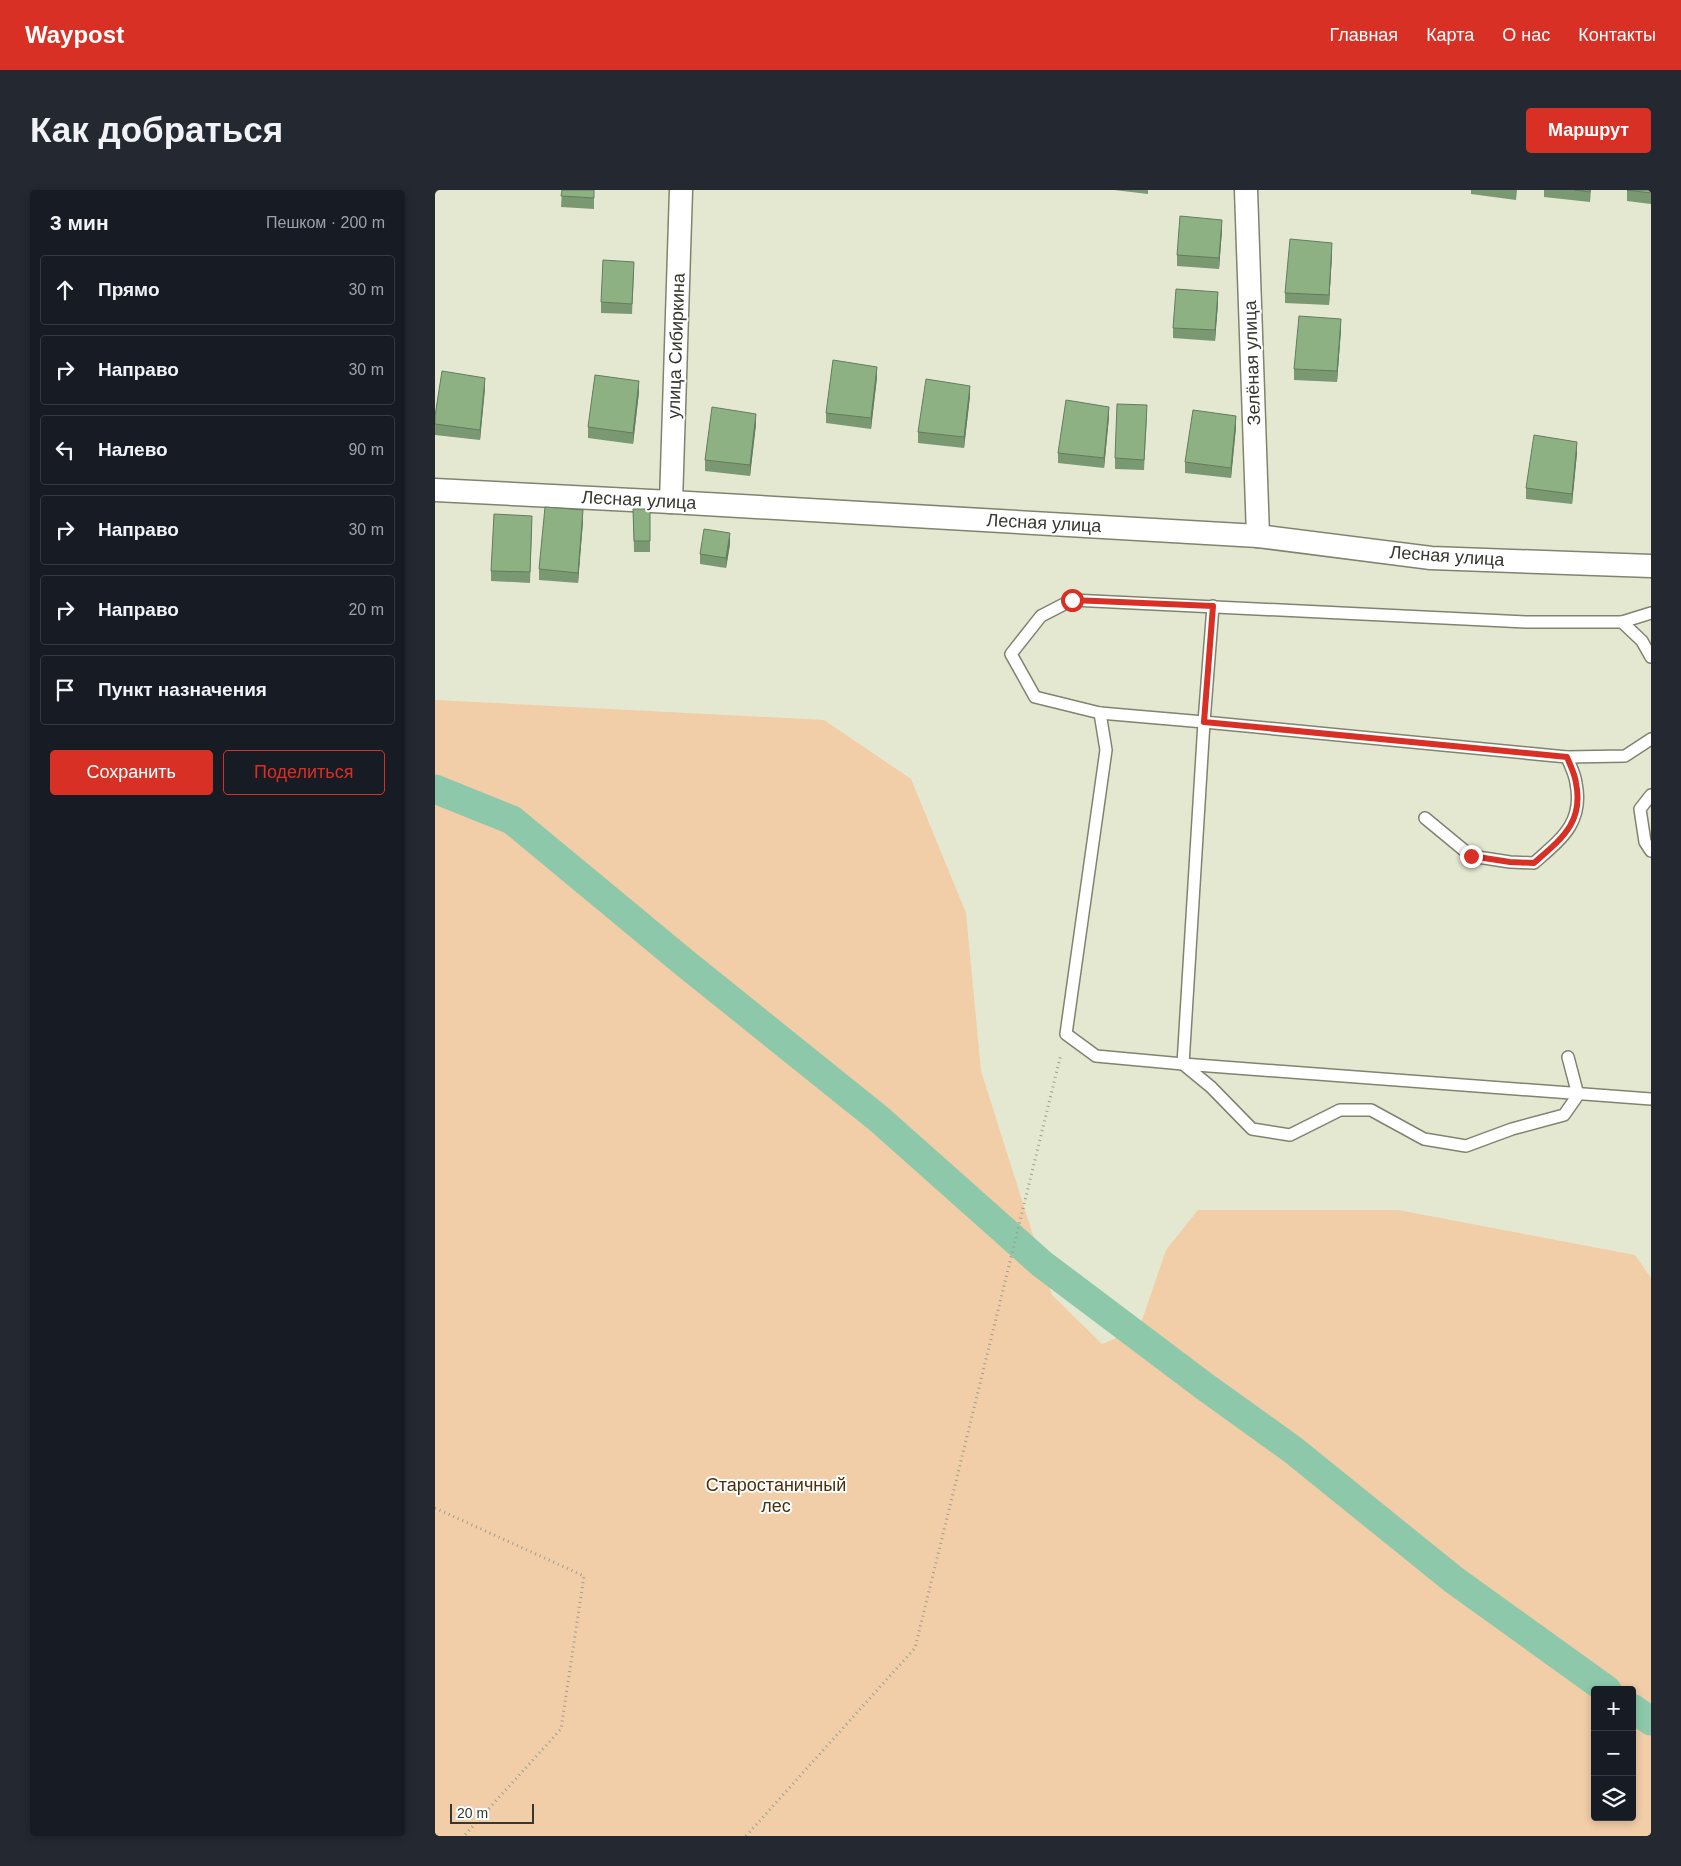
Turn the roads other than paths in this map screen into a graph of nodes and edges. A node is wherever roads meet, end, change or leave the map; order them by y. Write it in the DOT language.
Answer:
graph roads {
  1 [pos="681,190"];
  2 [pos="1246,190"];
  3 [pos="435,490"];
  4 [pos="671,502"];
  5 [pos="1258,536"];
  6 [pos="1651,566"];
  7 [pos="1213,606"];
  8 [pos="1651,613"];
  9 [pos="1622,622"];
  10 [pos="1651,657"];
  11 [pos="1101,713"];
  12 [pos="1204,722"];
  13 [pos="1651,739"];
  14 [pos="1567,757"];
  15 [pos="1651,795"];
  16 [pos="1425,818"];
  17 [pos="1651,851"];
  18 [pos="1568,1057"];
  19 [pos="1183,1064"];
  20 [pos="1578,1095"];
  21 [pos="1651,1099"];
  1 -- 4 [label="street, улица Сибиркина"];
  2 -- 5 [label="street, Зелёная улица"];
  3 -- 4 [label="street, Лесная улица"];
  4 -- 5 [label="street, Лесная улица"];
  5 -- 6 [label="street, Лесная улица"];
  7 -- 9 [label="lane"];
  7 -- 11 [label="lane"];
  7 -- 12 [label="lane"];
  8 -- 9 [label="lane"];
  9 -- 10 [label="lane"];
  11 -- 12 [label="lane"];
  11 -- 19 [label="lane"];
  12 -- 14 [label="lane"];
  12 -- 19 [label="lane"];
  13 -- 14 [label="lane"];
  14 -- 16 [label="lane"];
  15 -- 17 [label="lane"];
  18 -- 20 [label="lane"];
  19 -- 20 [label="lane"];
  19 -- 20 [label="lane"];
  20 -- 21 [label="lane"];
}
